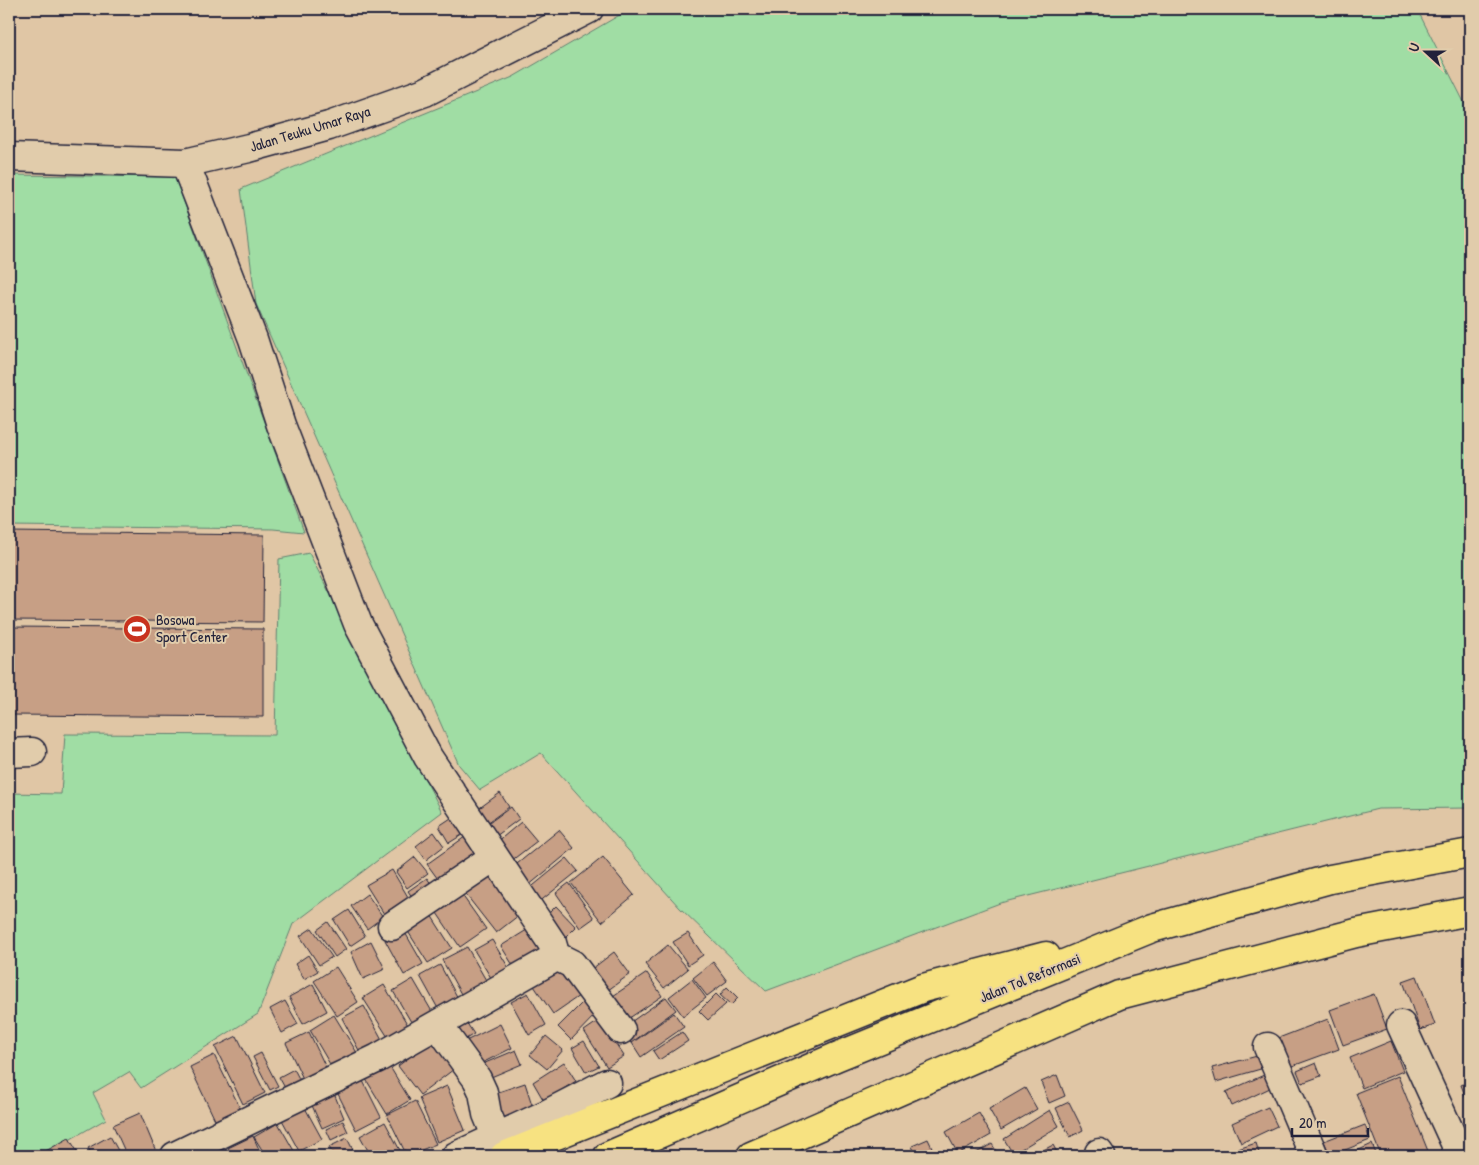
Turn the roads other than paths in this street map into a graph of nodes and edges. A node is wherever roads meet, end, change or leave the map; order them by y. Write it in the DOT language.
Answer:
graph roads {
  1 [pos="590,9"];
  2 [pos="9,157"];
  3 [pos="186,163"];
  4 [pos="1470,853"];
  5 [pos="494,857"];
  6 [pos="1470,911"];
  7 [pos="392,926"];
  8 [pos="1152,928"];
  9 [pos="554,956"];
  10 [pos="1120,995"];
  11 [pos="438,1024"];
  12 [pos="1401,1025"];
  13 [pos="621,1030"];
  14 [pos="1268,1047"];
  15 [pos="607,1082"];
  16 [pos="500,1147"];
  17 [pos="175,1156"];
  18 [pos="456,1156"];
  19 [pos="608,1156"];
  20 [pos="751,1156"];
  21 [pos="788,1156"];
  22 [pos="1314,1156"];
  23 [pos="1461,1156"];
  1 -- 3 [label="street, Jalan Teuku Umar Raya"];
  2 -- 3 [label="street, Jalan Teuku Umar Raya"];
  3 -- 5 [label="street"];
  4 -- 8 [label="highway, Jalan Tol Reformasi"];
  5 -- 7 [label="street"];
  5 -- 9 [label="street"];
  6 -- 10 [label="highway"];
  8 -- 16 [label="highway"];
  8 -- 19 [label="highway, Jalan Tol Reformasi"];
  9 -- 11 [label="street"];
  9 -- 13 [label="street"];
  10 -- 20 [label="highway"];
  10 -- 21 [label="highway"];
  11 -- 16 [label="street"];
  11 -- 17 [label="street"];
  12 -- 23 [label="street"];
  14 -- 22 [label="street"];
  15 -- 16 [label="street"];
  16 -- 18 [label="street"];
}
